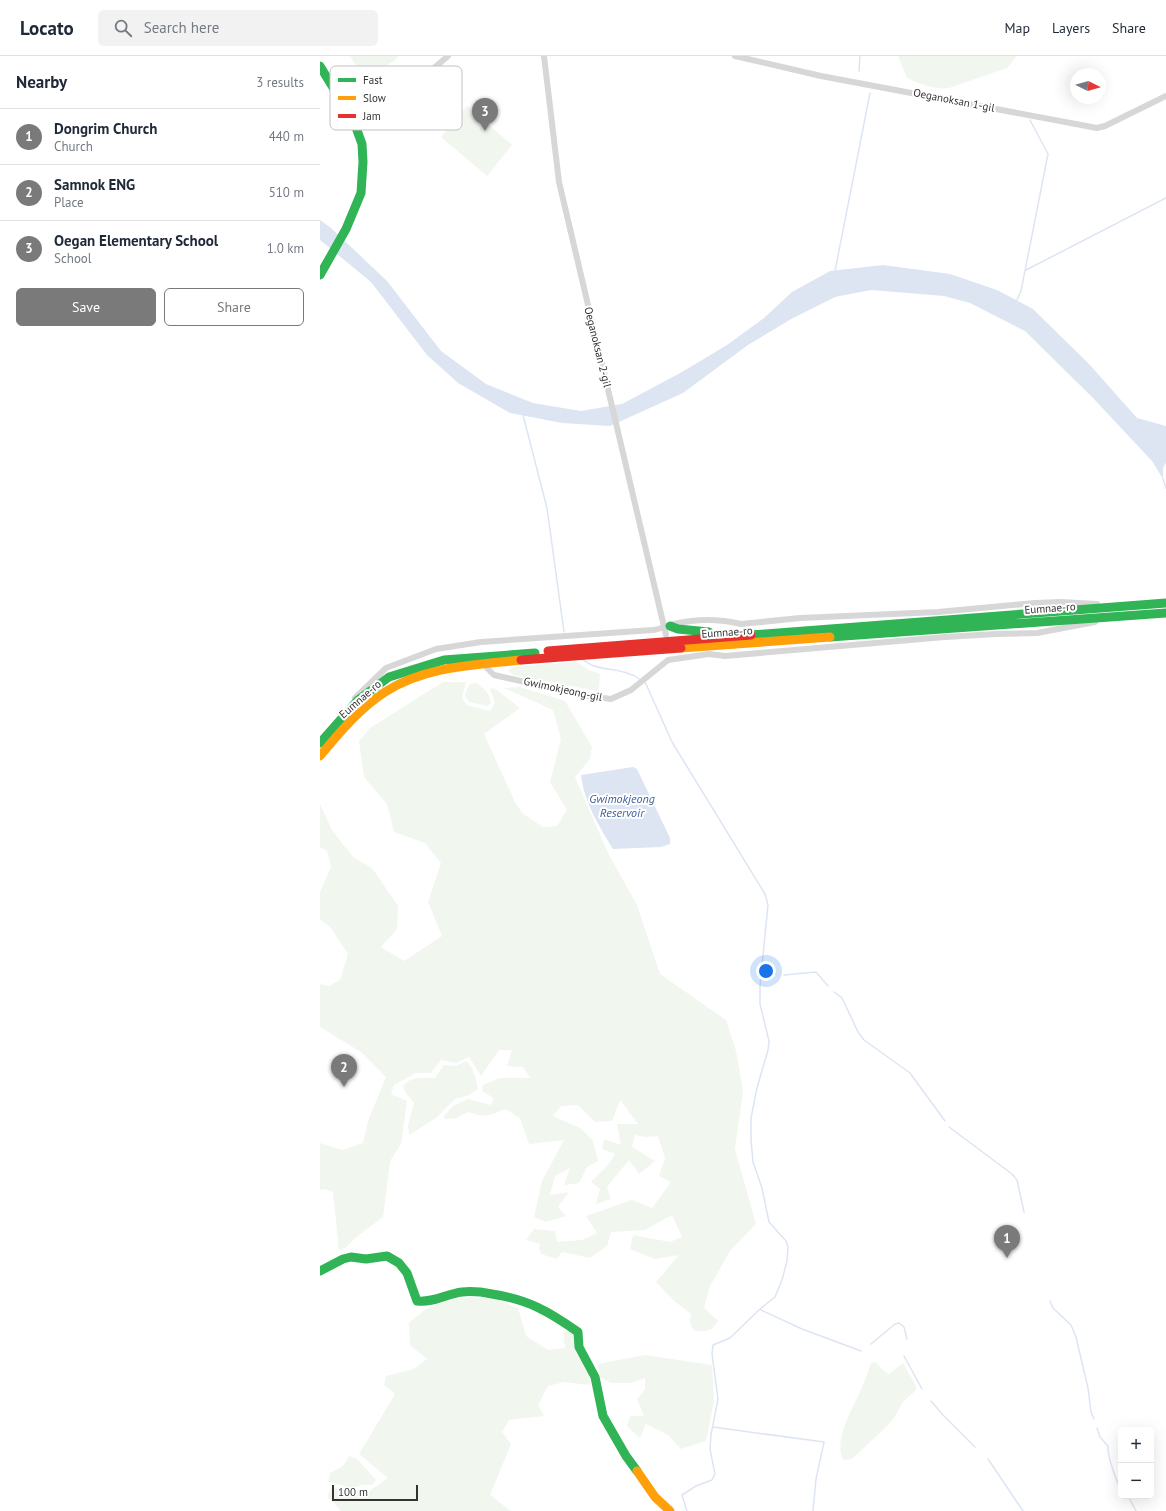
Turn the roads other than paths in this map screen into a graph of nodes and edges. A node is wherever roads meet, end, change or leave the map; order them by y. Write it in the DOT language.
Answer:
graph roads {
  1 [pos="448,56"];
  2 [pos="544,56"];
  3 [pos="736,56"];
  4 [pos="320,66"];
  5 [pos="436,66"];
  6 [pos="330,82"];
  7 [pos="1166,96"];
  8 [pos="357,130"];
  9 [pos="320,275"];
  10 [pos="1134,606"];
  11 [pos="1166,610"];
  12 [pos="666,632"];
  13 [pos="709,632"];
  14 [pos="745,635"];
  15 [pos="486,660"];
  16 [pos="333,728"];
  17 [pos="320,743"];
  18 [pos="320,756"];
  19 [pos="320,1271"];
  20 [pos="670,1511"];
  1 -- 5 [label="street"];
  2 -- 12 [label="street, Oeganoksan 2-gil"];
  3 -- 7 [label="street, Oeganoksan 1-gil"];
  4 -- 6 [label="street"];
  8 -- 9 [label="street"];
  10 -- 11 [label="street, Eumnae-ro"];
  10 -- 12 [label="street"];
  10 -- 14 [label="street, Eumnae-ro"];
  11 -- 15 [label="street, Eumnae-ro"];
  11 -- 15 [label="street, Gwimokjeong-gil"];
  12 -- 13 [label="street"];
  12 -- 13 [label="street"];
  12 -- 14 [label="street, Eumnae-ro"];
  12 -- 15 [label="street, Eumnae-ro"];
  12 -- 16 [label="street"];
  13 -- 14 [label="street"];
  15 -- 16 [label="street, Eumnae-ro"];
  15 -- 18 [label="street, Eumnae-ro"];
  16 -- 17 [label="street, Eumnae-ro"];
  19 -- 20 [label="street"];
}
